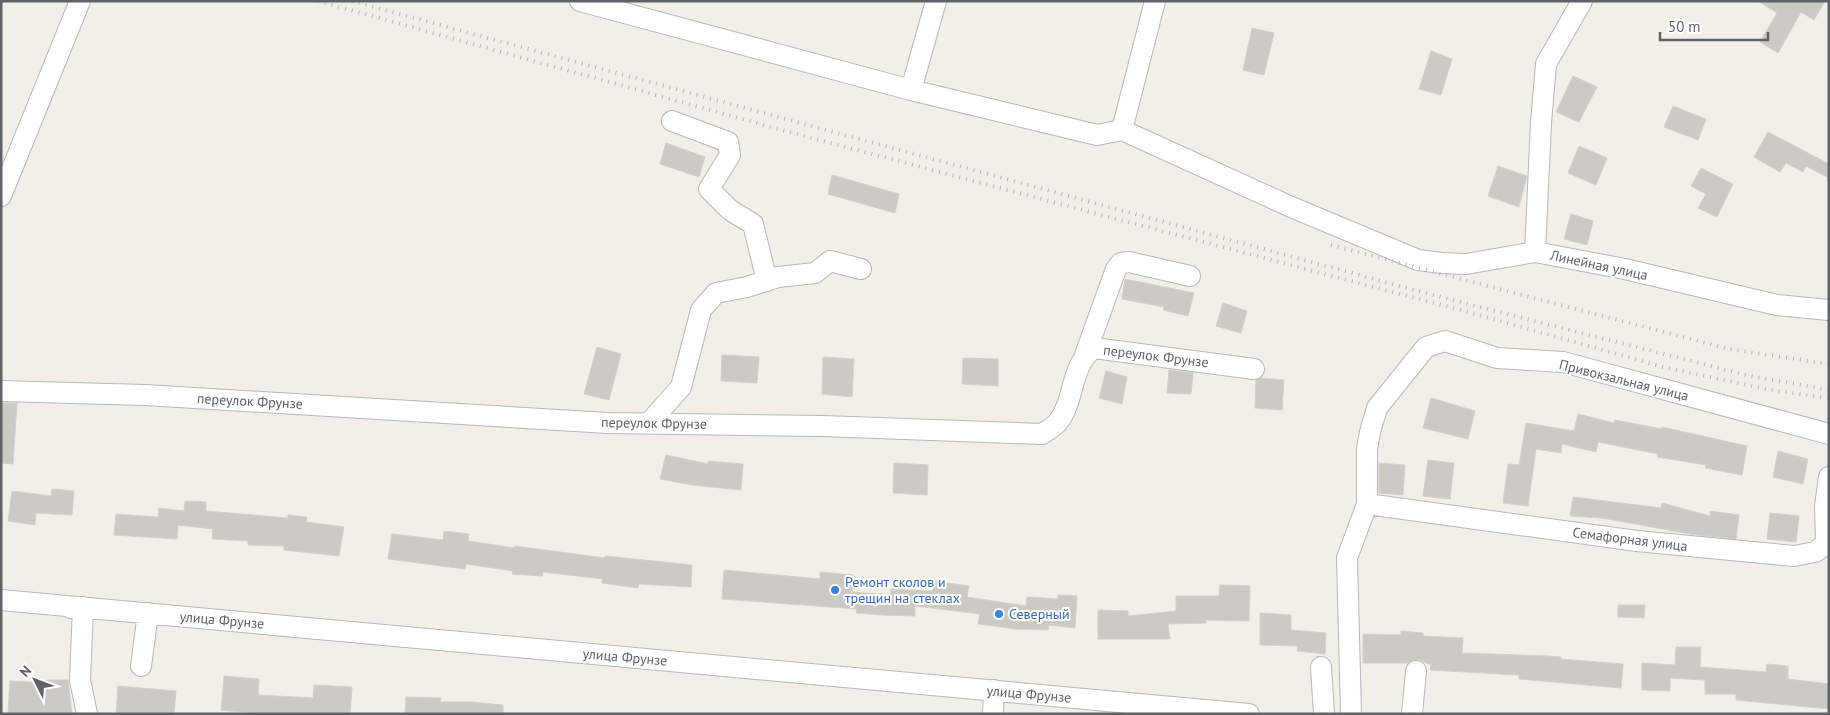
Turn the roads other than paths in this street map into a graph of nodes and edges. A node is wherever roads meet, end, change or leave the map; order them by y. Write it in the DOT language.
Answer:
graph roads {
  1 [pos="80,1"];
  2 [pos="580,1"];
  3 [pos="936,1"];
  4 [pos="1155,1"];
  5 [pos="1582,1"];
  6 [pos="911,90"];
  7 [pos="672,121"];
  8 [pos="1122,130"];
  9 [pos="1,196"];
  10 [pos="1535,252"];
  11 [pos="861,269"];
  12 [pos="1190,276"];
  13 [pos="767,281"];
  14 [pos="1829,310"];
  15 [pos="1085,354"];
  16 [pos="1254,369"];
  17 [pos="1,391"];
  18 [pos="649,423"];
  19 [pos="1829,434"];
  20 [pos="1829,478"];
  21 [pos="1367,504"];
  22 [pos="1,600"];
  23 [pos="83,607"];
  24 [pos="1,612"];
  25 [pos="148,613"];
  26 [pos="141,666"];
  27 [pos="1321,667"];
  28 [pos="1416,671"];
  29 [pos="994,690"];
  30 [pos="1045,704"];
  31 [pos="1083,706"];
  32 [pos="87,714"];
  33 [pos="993,714"];
  34 [pos="1249,714"];
  35 [pos="1324,714"];
  36 [pos="1350,714"];
  37 [pos="1412,714"];
  1 -- 9 [label="street"];
  2 -- 6 [label="street"];
  3 -- 6 [label="street"];
  4 -- 8 [label="street"];
  5 -- 10 [label="street, Линейная улица"];
  6 -- 8 [label="street"];
  7 -- 13 [label="street"];
  8 -- 10 [label="street"];
  10 -- 14 [label="street, Линейная улица"];
  11 -- 13 [label="street"];
  12 -- 15 [label="street"];
  13 -- 18 [label="street"];
  15 -- 16 [label="street, переулок Фрунзе"];
  15 -- 18 [label="street, переулок Фрунзе"];
  17 -- 18 [label="street, переулок Фрунзе"];
  19 -- 21 [label="street, Привокзальная улица"];
  20 -- 21 [label="street, Семафорная улица"];
  21 -- 36 [label="street"];
  22 -- 23 [label="street, улица Фрунзе"];
  23 -- 24 [label="street"];
  23 -- 25 [label="street, улица Фрунзе"];
  23 -- 32 [label="street"];
  25 -- 26 [label="street"];
  25 -- 29 [label="street, улица Фрунзе"];
  27 -- 35 [label="street"];
  28 -- 37 [label="street"];
  29 -- 30 [label="street, улица Фрунзе"];
  29 -- 33 [label="street"];
  30 -- 31 [label="street, улица Фрунзе"];
  31 -- 34 [label="street, улица Фрунзе"];
}
